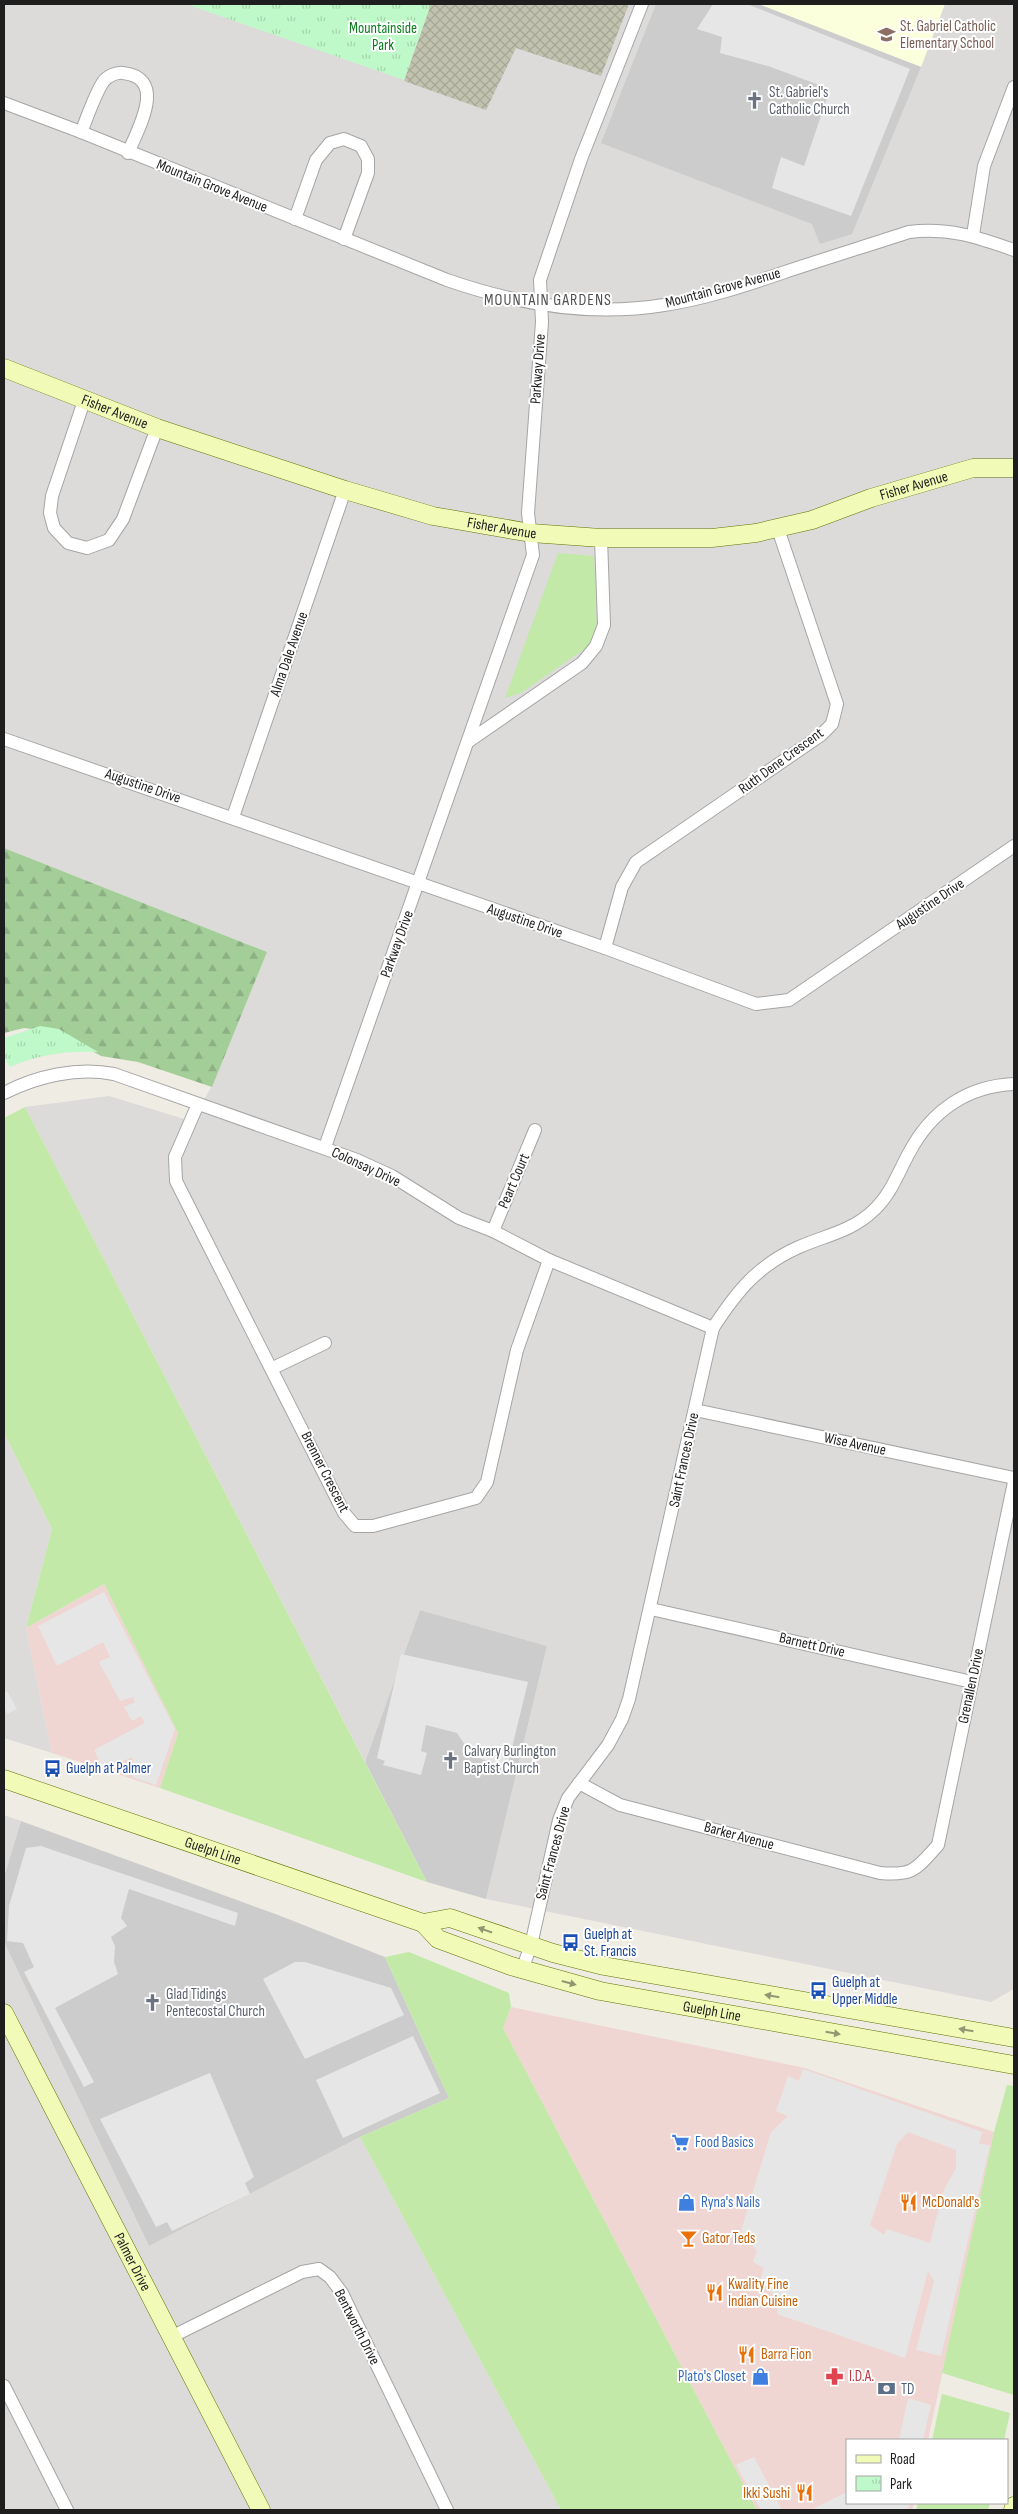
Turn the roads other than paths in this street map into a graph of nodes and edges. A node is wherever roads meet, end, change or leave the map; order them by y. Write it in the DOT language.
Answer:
graph roads {
  1 [pos="642,4"];
  2 [pos="1014,87"];
  3 [pos="4,103"];
  4 [pos="81,132"];
  5 [pos="128,152"];
  6 [pos="295,218"];
  7 [pos="974,235"];
  8 [pos="344,239"];
  9 [pos="1014,250"];
  10 [pos="540,305"];
  11 [pos="4,368"];
  12 [pos="85,398"];
  13 [pos="157,428"];
  14 [pos="1014,468"];
  15 [pos="345,490"];
  16 [pos="778,529"];
  17 [pos="531,533"];
  18 [pos="601,538"];
  19 [pos="4,738"];
  20 [pos="469,741"];
  21 [pos="233,818"];
  22 [pos="1014,846"];
  23 [pos="418,884"];
  24 [pos="606,948"];
  25 [pos="1014,1084"];
  26 [pos="4,1093"];
  27 [pos="198,1104"];
  28 [pos="535,1130"];
  29 [pos="325,1148"];
  30 [pos="493,1231"];
  31 [pos="549,1260"];
  32 [pos="713,1328"];
  33 [pos="325,1343"];
  34 [pos="272,1368"];
  35 [pos="695,1410"];
  36 [pos="1014,1480"];
  37 [pos="651,1609"];
  38 [pos="972,1682"];
  39 [pos="4,1782"];
  40 [pos="579,1783"];
  41 [pos="903,1875"];
  42 [pos="423,1923"];
  43 [pos="531,1945"];
  44 [pos="522,1970"];
  45 [pos="816,2004"];
  46 [pos="4,2012"];
  47 [pos="774,2023"];
  48 [pos="1014,2038"];
  49 [pos="1014,2065"];
  50 [pos="170,2337"];
  51 [pos="4,2386"];
  52 [pos="1014,2506"];
  53 [pos="67,2510"];
  54 [pos="261,2510"];
  55 [pos="447,2510"];
  56 [pos="1013,2510"];
  1 -- 10 [label="street, Parkway Drive"];
  2 -- 7 [label="street"];
  3 -- 4 [label="street, Mountain Grove Avenue"];
  4 -- 5 [label="street, Mountain Grove Avenue"];
  4 -- 5 [label="street"];
  5 -- 6 [label="street, Mountain Grove Avenue"];
  6 -- 8 [label="street, Mountain Grove Avenue"];
  6 -- 8 [label="street"];
  7 -- 9 [label="street, Mountain Grove Avenue"];
  7 -- 10 [label="street, Mountain Grove Avenue"];
  8 -- 10 [label="street, Mountain Grove Avenue"];
  10 -- 17 [label="street, Parkway Drive"];
  11 -- 12 [label="main road, Fisher Avenue"];
  12 -- 13 [label="main road, Fisher Avenue"];
  12 -- 13 [label="street"];
  13 -- 15 [label="main road, Fisher Avenue"];
  14 -- 16 [label="main road, Fisher Avenue"];
  15 -- 17 [label="main road, Fisher Avenue"];
  15 -- 21 [label="street, Alma Dale Avenue"];
  16 -- 18 [label="main road, Fisher Avenue"];
  16 -- 24 [label="street, Ruth Dene Crescent"];
  17 -- 18 [label="main road, Fisher Avenue"];
  17 -- 20 [label="street, Parkway Drive"];
  18 -- 20 [label="street"];
  19 -- 21 [label="street, Augustine Drive"];
  20 -- 23 [label="street, Parkway Drive"];
  21 -- 23 [label="street, Augustine Drive"];
  22 -- 24 [label="street, Augustine Drive"];
  23 -- 24 [label="street, Augustine Drive"];
  23 -- 29 [label="street, Parkway Drive"];
  25 -- 32 [label="street, Saint Frances Drive"];
  26 -- 27 [label="street, Colonsay Drive"];
  27 -- 29 [label="street, Colonsay Drive"];
  27 -- 34 [label="street, Brenner Crescent"];
  28 -- 30 [label="street, Peart Court"];
  29 -- 30 [label="street, Colonsay Drive"];
  30 -- 31 [label="street, Colonsay Drive"];
  31 -- 32 [label="street, Colonsay Drive"];
  31 -- 34 [label="street, Brenner Crescent"];
  32 -- 35 [label="street, Saint Frances Drive"];
  33 -- 34 [label="street"];
  35 -- 36 [label="street, Wise Avenue"];
  35 -- 37 [label="street, Saint Frances Drive"];
  36 -- 38 [label="street, Grenallen Drive"];
  37 -- 38 [label="street, Barnett Drive"];
  37 -- 40 [label="street, Saint Frances Drive"];
  38 -- 41 [label="street, Grenallen Drive"];
  39 -- 42 [label="main road, Guelph Line"];
  40 -- 41 [label="street, Barker Avenue"];
  40 -- 43 [label="street, Saint Frances Drive"];
  43 -- 42 [label="main road, Guelph Line, one-way"];
  42 -- 44 [label="main road, Guelph Line"];
  43 -- 44 [label="street, Saint Frances Drive"];
  45 -- 43 [label="main road, Guelph Line, one-way"];
  44 -- 47 [label="main road, Guelph Line, one-way"];
  45 -- 47 [label="main road"];
  48 -- 45 [label="main road, Guelph Line, one-way"];
  46 -- 50 [label="main road, Palmer Drive"];
  47 -- 49 [label="main road, Guelph Line, one-way"];
  50 -- 54 [label="main road, Palmer Drive"];
  50 -- 55 [label="street, Bentworth Drive"];
  51 -- 53 [label="street"];
  52 -- 56 [label="main road"];
}
